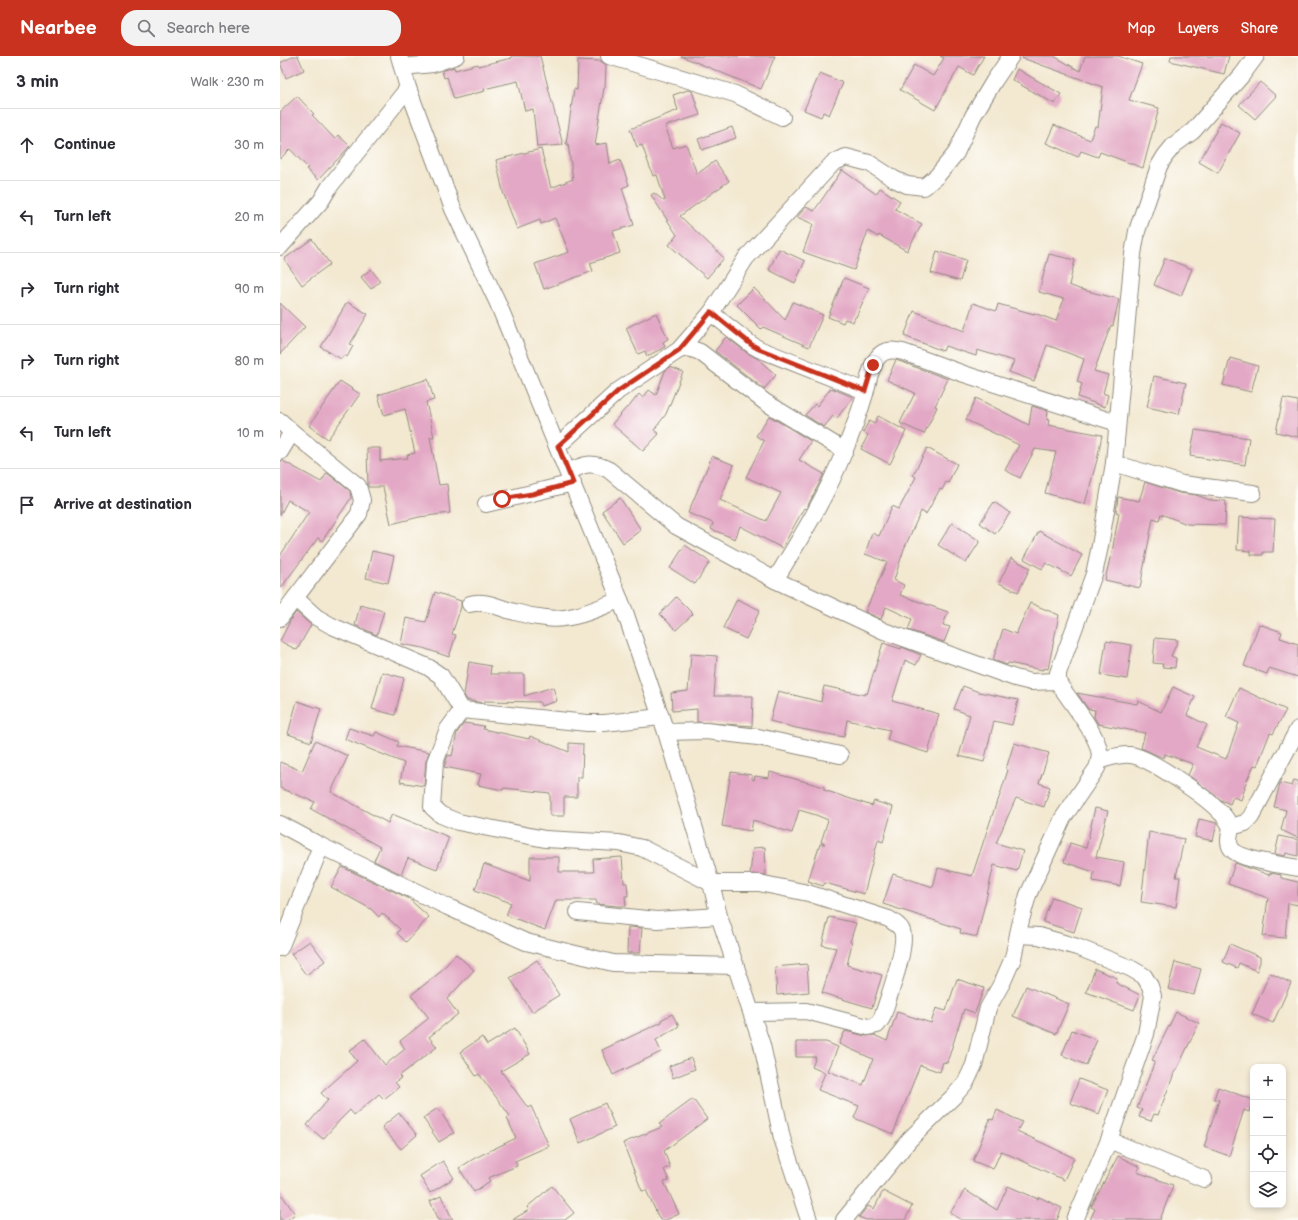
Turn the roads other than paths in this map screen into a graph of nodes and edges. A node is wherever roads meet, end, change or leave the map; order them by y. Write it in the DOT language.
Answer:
graph roads {
  1 [pos="456,56"];
  2 [pos="609,56"];
  3 [pos="1011,56"];
  4 [pos="1256,56"];
  5 [pos="400,62"];
  6 [pos="408,88"];
  7 [pos="782,117"];
  8 [pos="280,247"];
  9 [pos="711,312"];
  10 [pos="679,350"];
  11 [pos="865,391"];
  12 [pos="280,421"];
  13 [pos="1117,423"];
  14 [pos="292,432"];
  15 [pos="558,446"];
  16 [pos="845,451"];
  17 [pos="280,452"];
  18 [pos="1114,463"];
  19 [pos="571,478"];
  20 [pos="1253,493"];
  21 [pos="486,504"];
  22 [pos="776,580"];
  23 [pos="295,598"];
  24 [pos="620,600"];
  25 [pos="470,604"];
  26 [pos="280,618"];
  27 [pos="1058,681"];
  28 [pos="462,710"];
  29 [pos="661,717"];
  30 [pos="1298,730"];
  31 [pos="666,732"];
  32 [pos="840,755"];
  33 [pos="1100,760"];
  34 [pos="280,824"];
  35 [pos="1231,827"];
  36 [pos="321,846"];
  37 [pos="1298,868"];
  38 [pos="711,883"];
  39 [pos="578,912"];
  40 [pos="719,916"];
  41 [pos="1018,935"];
  42 [pos="280,948"];
  43 [pos="736,966"];
  44 [pos="752,1012"];
  45 [pos="1109,1140"];
  46 [pos="1204,1179"];
  47 [pos="809,1220"];
  48 [pos="844,1220"];
  49 [pos="1075,1220"];
  1 -- 5 [label="street"];
  2 -- 7 [label="street"];
  3 -- 9 [label="street"];
  4 -- 13 [label="street"];
  5 -- 6 [label="street"];
  6 -- 8 [label="street"];
  6 -- 15 [label="street"];
  9 -- 10 [label="street"];
  9 -- 11 [label="street"];
  10 -- 15 [label="street"];
  10 -- 16 [label="street"];
  11 -- 13 [label="street"];
  11 -- 16 [label="street"];
  12 -- 14 [label="street"];
  13 -- 18 [label="street"];
  14 -- 17 [label="street"];
  14 -- 23 [label="street"];
  15 -- 19 [label="street"];
  16 -- 22 [label="street"];
  18 -- 20 [label="street"];
  18 -- 27 [label="street"];
  19 -- 21 [label="street"];
  19 -- 22 [label="street"];
  19 -- 24 [label="street"];
  22 -- 27 [label="street"];
  23 -- 26 [label="street"];
  23 -- 28 [label="street"];
  24 -- 25 [label="street"];
  24 -- 29 [label="street"];
  27 -- 33 [label="street"];
  28 -- 29 [label="street"];
  28 -- 38 [label="street"];
  29 -- 31 [label="street"];
  30 -- 35 [label="street"];
  31 -- 32 [label="street"];
  31 -- 38 [label="street"];
  33 -- 35 [label="street"];
  33 -- 41 [label="street"];
  34 -- 36 [label="street"];
  35 -- 37 [label="street"];
  36 -- 42 [label="street"];
  36 -- 43 [label="street"];
  38 -- 40 [label="street"];
  38 -- 44 [label="street"];
  39 -- 40 [label="street"];
  40 -- 43 [label="street"];
  41 -- 45 [label="street"];
  41 -- 48 [label="street"];
  43 -- 44 [label="street"];
  44 -- 47 [label="street"];
  45 -- 46 [label="street"];
  45 -- 49 [label="street"];
}
